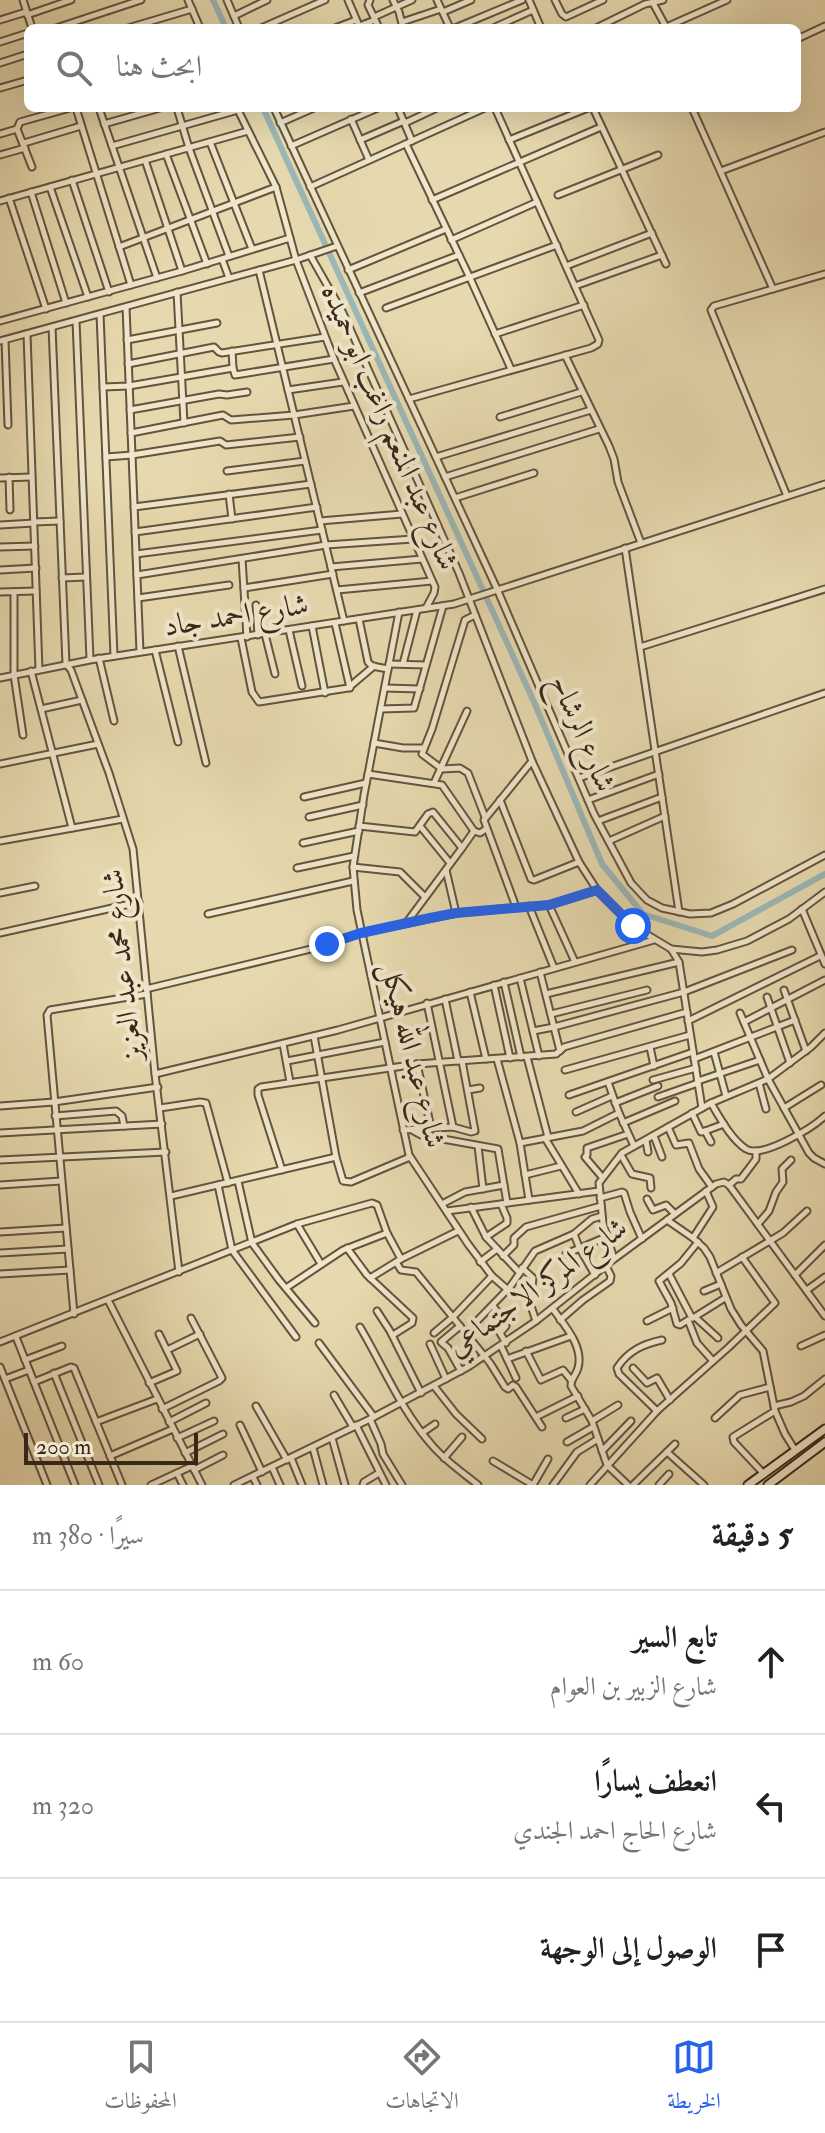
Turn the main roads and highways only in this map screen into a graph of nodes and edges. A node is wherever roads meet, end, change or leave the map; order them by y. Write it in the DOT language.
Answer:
graph roads {
  1 [pos="825,1429"];
  2 [pos="825,1442"];
  3 [pos="774,1483"];
  4 [pos="748,1485"];
  1 -- 4 [label="main road"];
  2 -- 3 [label="main road"];
}
